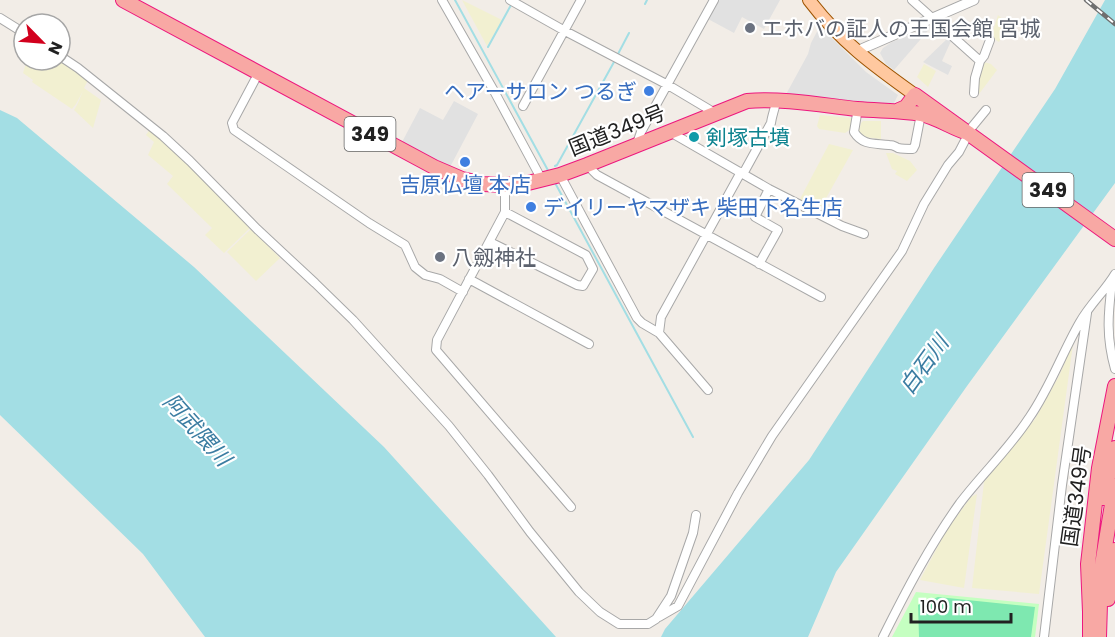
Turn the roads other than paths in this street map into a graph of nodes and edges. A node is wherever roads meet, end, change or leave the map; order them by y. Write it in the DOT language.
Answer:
graph roads {
  1 [pos="123,0"];
  2 [pos="442,0"];
  3 [pos="510,0"];
  4 [pos="581,0"];
  5 [pos="714,0"];
  6 [pos="809,0"];
  7 [pos="912,0"];
  8 [pos="974,0"];
  9 [pos="932,18"];
  10 [pos="565,31"];
  11 [pos="990,40"];
  12 [pos="857,51"];
  13 [pos="980,62"];
  14 [pos="72,64"];
  15 [pos="258,74"];
  16 [pos="668,85"];
  17 [pos="974,93"];
  18 [pos="915,95"];
  19 [pos="776,101"];
  20 [pos="523,106"];
  21 [pos="861,109"];
  22 [pos="986,110"];
  23 [pos="898,111"];
  24 [pos="715,113"];
  25 [pos="921,114"];
  26 [pos="670,132"];
  27 [pos="974,137"];
  28 [pos="636,146"];
  29 [pos="586,165"];
  30 [pos="742,173"];
  31 [pos="551,178"];
  32 [pos="505,185"];
  33 [pos="769,189"];
  34 [pos="505,213"];
  35 [pos="706,234"];
  36 [pos="864,234"];
  37 [pos="1115,239"];
  38 [pos="490,242"];
  39 [pos="759,264"];
  40 [pos="1114,276"];
  41 [pos="469,279"];
  42 [pos="463,292"];
  43 [pos="821,297"];
  44 [pos="1087,312"];
  45 [pos="659,333"];
  46 [pos="589,344"];
  47 [pos="1115,369"];
  48 [pos="1115,386"];
  49 [pos="708,390"];
  50 [pos="1115,448"];
  51 [pos="1115,486"];
  52 [pos="571,507"];
  53 [pos="696,515"];
  54 [pos="1115,550"];
  55 [pos="1090,612"];
  56 [pos="648,624"];
  57 [pos="883,637"];
  58 [pos="1044,637"];
  59 [pos="1090,637"];
  60 [pos="1099,637"];
  61 [pos="1105,637"];
  1 -- 15 [label="highway, 国道349号 / 349"];
  2 -- 31 [label="street"];
  3 -- 10 [label="street"];
  4 -- 10 [label="street"];
  5 -- 16 [label="street"];
  6 -- 12 [label="main road"];
  7 -- 9 [label="street"];
  8 -- 9 [label="street"];
  9 -- 12 [label="street"];
  9 -- 13 [label="street"];
  10 -- 16 [label="street"];
  10 -- 20 [label="street"];
  11 -- 13 [label="street"];
  12 -- 18 [label="main road"];
  13 -- 17 [label="street"];
  14 -- 56 [label="street"];
  15 -- 32 [label="highway, 国道349号 / 349"];
  15 -- 42 [label="street"];
  16 -- 24 [label="street"];
  16 -- 28 [label="street"];
  18 -- 23 [label="highway"];
  18 -- 27 [label="highway, 349"];
  19 -- 21 [label="highway, 国道349号 / 349"];
  19 -- 24 [label="highway, 国道349号 / 349"];
  19 -- 30 [label="street"];
  21 -- 23 [label="highway, 国道349号 / 349"];
  21 -- 25 [label="street"];
  22 -- 27 [label="street"];
  23 -- 25 [label="highway, 349"];
  24 -- 26 [label="highway, 国道349号 / 349"];
  25 -- 27 [label="highway, 349"];
  26 -- 28 [label="highway, 国道349号 / 349"];
  26 -- 30 [label="street"];
  27 -- 37 [label="highway, 349"];
  27 -- 56 [label="street"];
  28 -- 29 [label="highway, 国道349号 / 349"];
  29 -- 31 [label="highway, 国道349号 / 349"];
  29 -- 35 [label="street"];
  30 -- 33 [label="street"];
  30 -- 35 [label="street"];
  31 -- 32 [label="highway, 国道349号 / 349"];
  31 -- 45 [label="street"];
  32 -- 34 [label="street"];
  33 -- 36 [label="street"];
  33 -- 39 [label="street"];
  34 -- 38 [label="street"];
  34 -- 38 [label="street"];
  35 -- 39 [label="street"];
  35 -- 45 [label="street"];
  38 -- 41 [label="street"];
  39 -- 43 [label="street"];
  40 -- 44 [label="street"];
  40 -- 47 [label="street"];
  41 -- 42 [label="street"];
  41 -- 46 [label="street"];
  42 -- 52 [label="street"];
  44 -- 57 [label="street"];
  44 -- 58 [label="street"];
  45 -- 49 [label="street"];
  48 -- 55 [label="highway, 国道349号"];
  50 -- 55 [label="highway"];
  51 -- 60 [label="highway"];
  53 -- 56 [label="street"];
  54 -- 61 [label="highway"];
  55 -- 59 [label="highway"];
}
